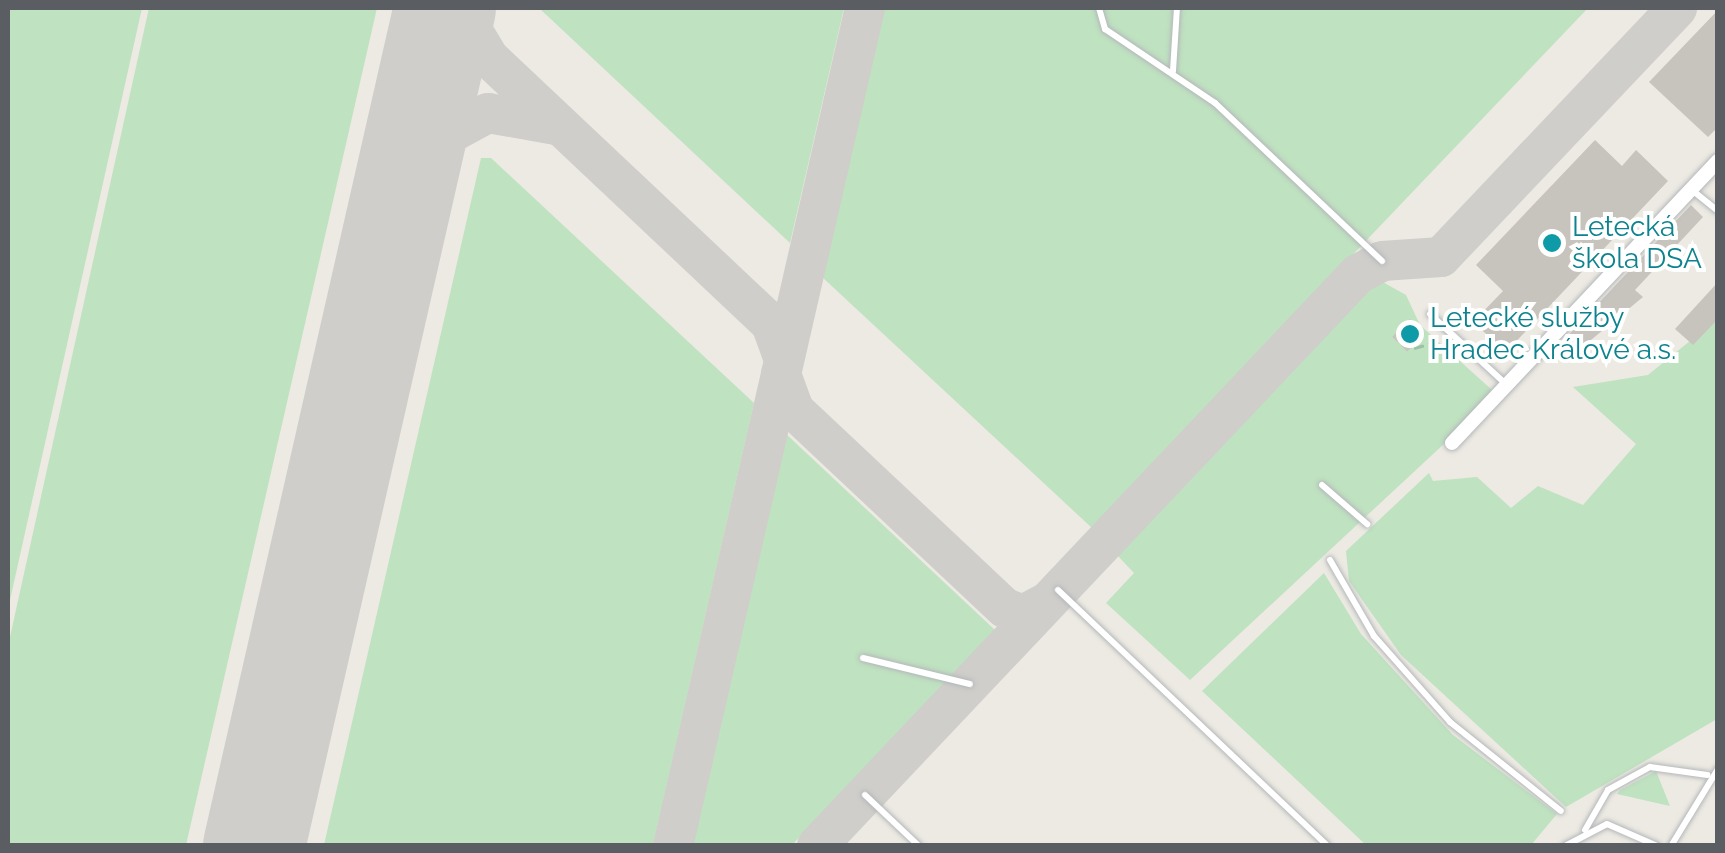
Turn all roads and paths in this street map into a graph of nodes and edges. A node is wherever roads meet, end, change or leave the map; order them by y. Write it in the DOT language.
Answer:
graph roads {
  1 [pos="1099,8"];
  2 [pos="1177,8"];
  3 [pos="1173,72"];
  4 [pos="1718,162"];
  5 [pos="1692,190"];
  6 [pos="1718,211"];
  7 [pos="1382,261"];
  8 [pos="1430,314"];
  9 [pos="1455,337"];
  10 [pos="1414,348"];
  11 [pos="1508,386"];
  12 [pos="1452,443"];
  13 [pos="1322,485"];
  14 [pos="1368,524"];
  15 [pos="1330,560"];
  16 [pos="1058,590"];
  17 [pos="863,658"];
  18 [pos="970,684"];
  19 [pos="1718,769"];
  20 [pos="1707,775"];
  21 [pos="865,795"];
  22 [pos="1561,811"];
  23 [pos="1584,830"];
  24 [pos="919,846"];
  25 [pos="1328,846"];
  26 [pos="1565,846"];
  27 [pos="1657,846"];
  28 [pos="1671,846"];
  1 -- 3 [label="lane"];
  2 -- 3 [label="lane"];
  3 -- 7 [label="lane"];
  4 -- 5 [label="street"];
  5 -- 6 [label="lane"];
  5 -- 11 [label="street"];
  8 -- 9 [label="lane"];
  9 -- 10 [label="path"];
  9 -- 11 [label="lane"];
  11 -- 12 [label="street"];
  13 -- 14 [label="lane"];
  15 -- 22 [label="lane"];
  16 -- 25 [label="lane"];
  17 -- 18 [label="lane"];
  19 -- 20 [label="lane"];
  20 -- 23 [label="lane"];
  20 -- 28 [label="lane"];
  21 -- 24 [label="lane"];
  23 -- 26 [label="lane"];
  23 -- 27 [label="lane"];
}
